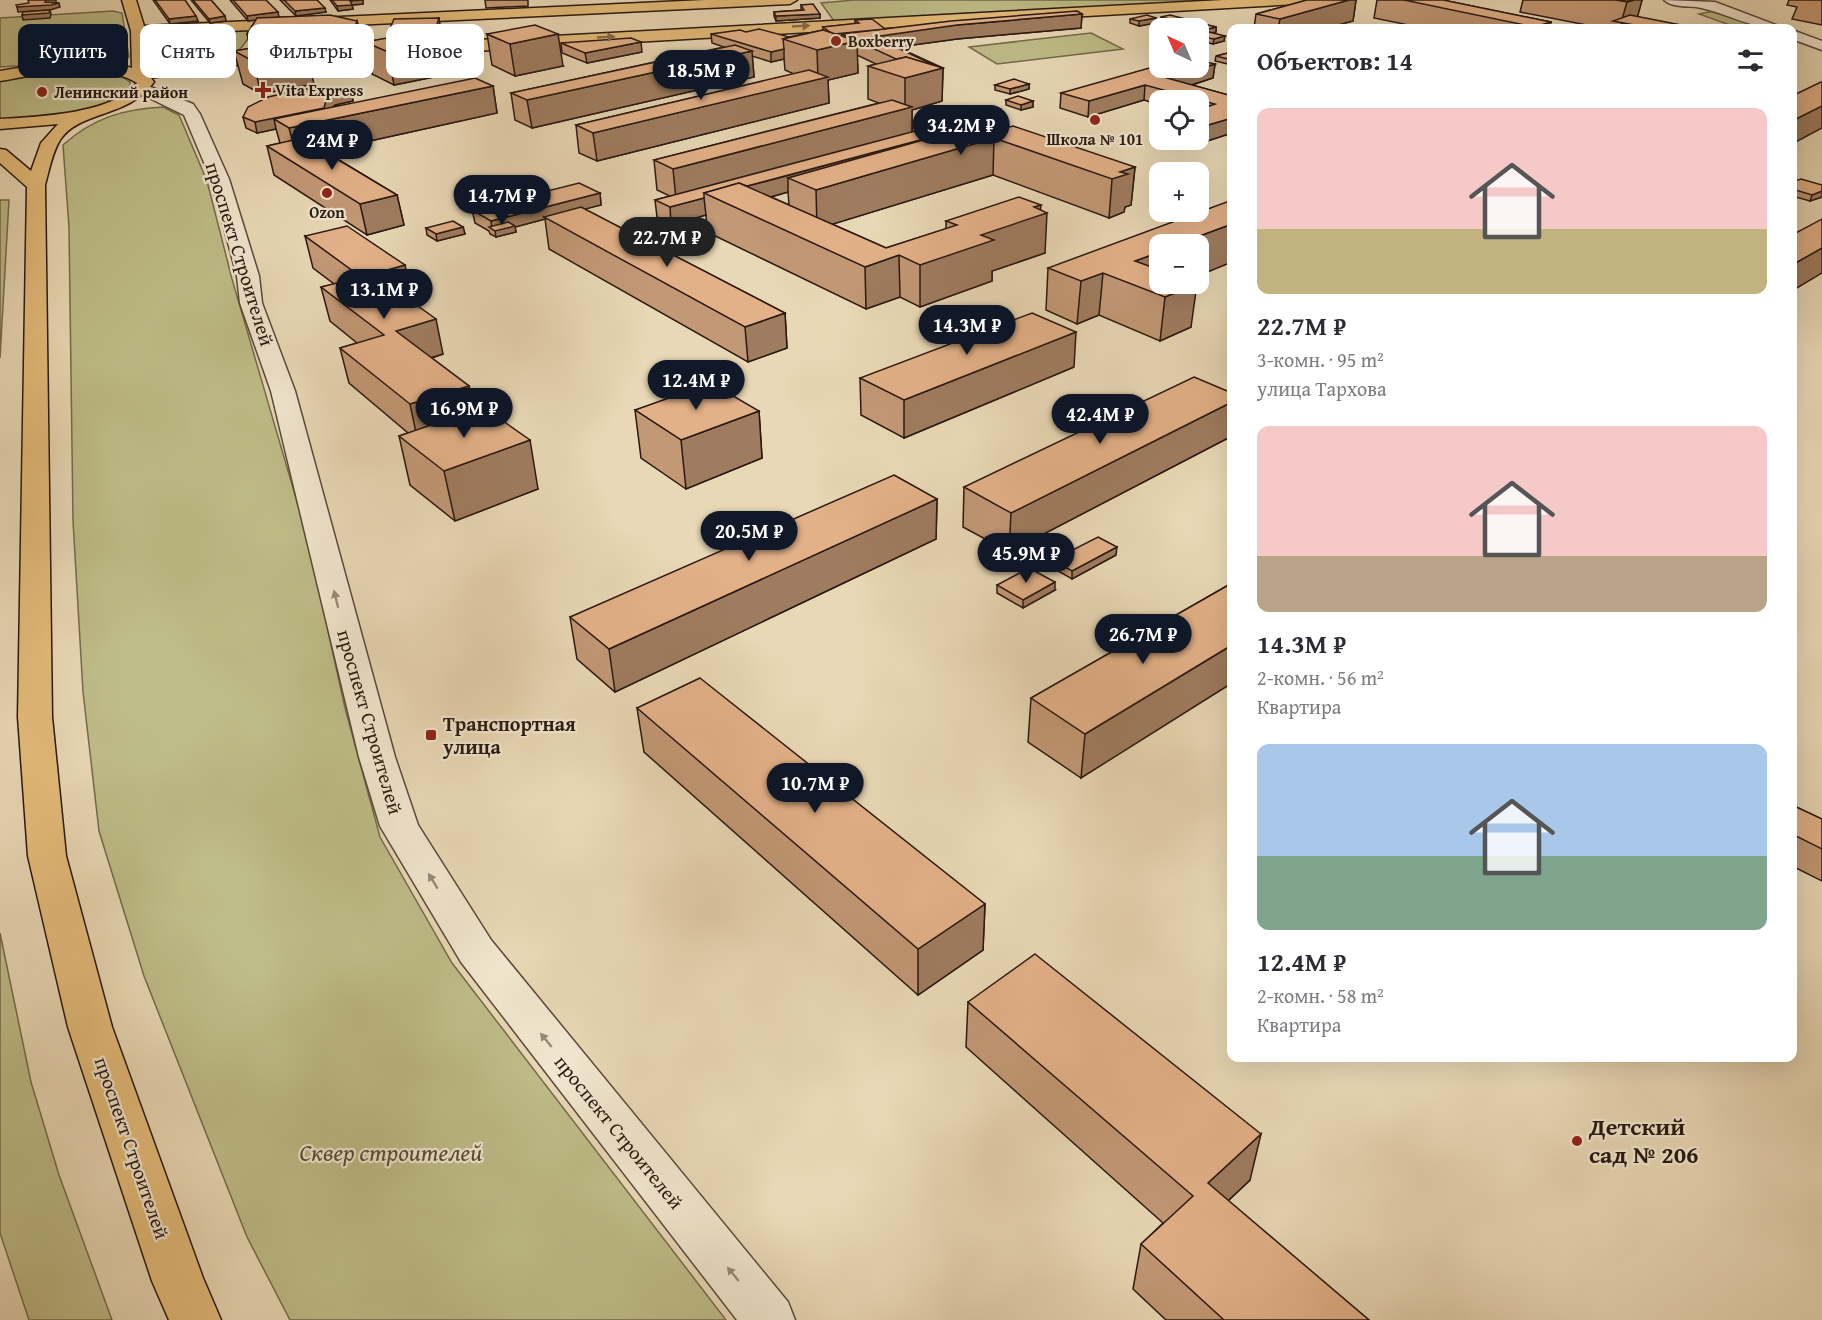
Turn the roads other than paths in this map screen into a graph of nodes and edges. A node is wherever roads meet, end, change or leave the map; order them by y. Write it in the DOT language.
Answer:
graph roads {
  1 [pos="129,0"];
  2 [pos="790,0"];
  3 [pos="1297,0"];
  4 [pos="1671,0"];
  5 [pos="1715,3"];
  6 [pos="1767,24"];
  7 [pos="138,31"];
  8 [pos="1797,36"];
  9 [pos="1822,46"];
  10 [pos="18,73"];
  11 [pos="0,75"];
  12 [pos="128,78"];
  13 [pos="141,83"];
  14 [pos="101,109"];
  15 [pos="0,124"];
  16 [pos="0,154"];
  17 [pos="36,185"];
  18 [pos="195,1320"];
  19 [pos="769,1320"];
  1 -- 7 [label="main road"];
  2 -- 7 [label="main road"];
  13 -- 3 [label="main road, one-way"];
  4 -- 5 [label="street"];
  5 -- 6 [label="street"];
  7 -- 13 [label="main road"];
  8 -- 9 [label="street"];
  10 -- 11 [label="street"];
  12 -- 13 [label="main road"];
  13 -- 14 [label="main road"];
  19 -- 13 [label="street, проспект Строителей, one-way"];
  14 -- 15 [label="main road"];
  14 -- 17 [label="main road, проспект Строителей"];
  16 -- 17 [label="main road"];
  17 -- 18 [label="main road, проспект Строителей"];
}
